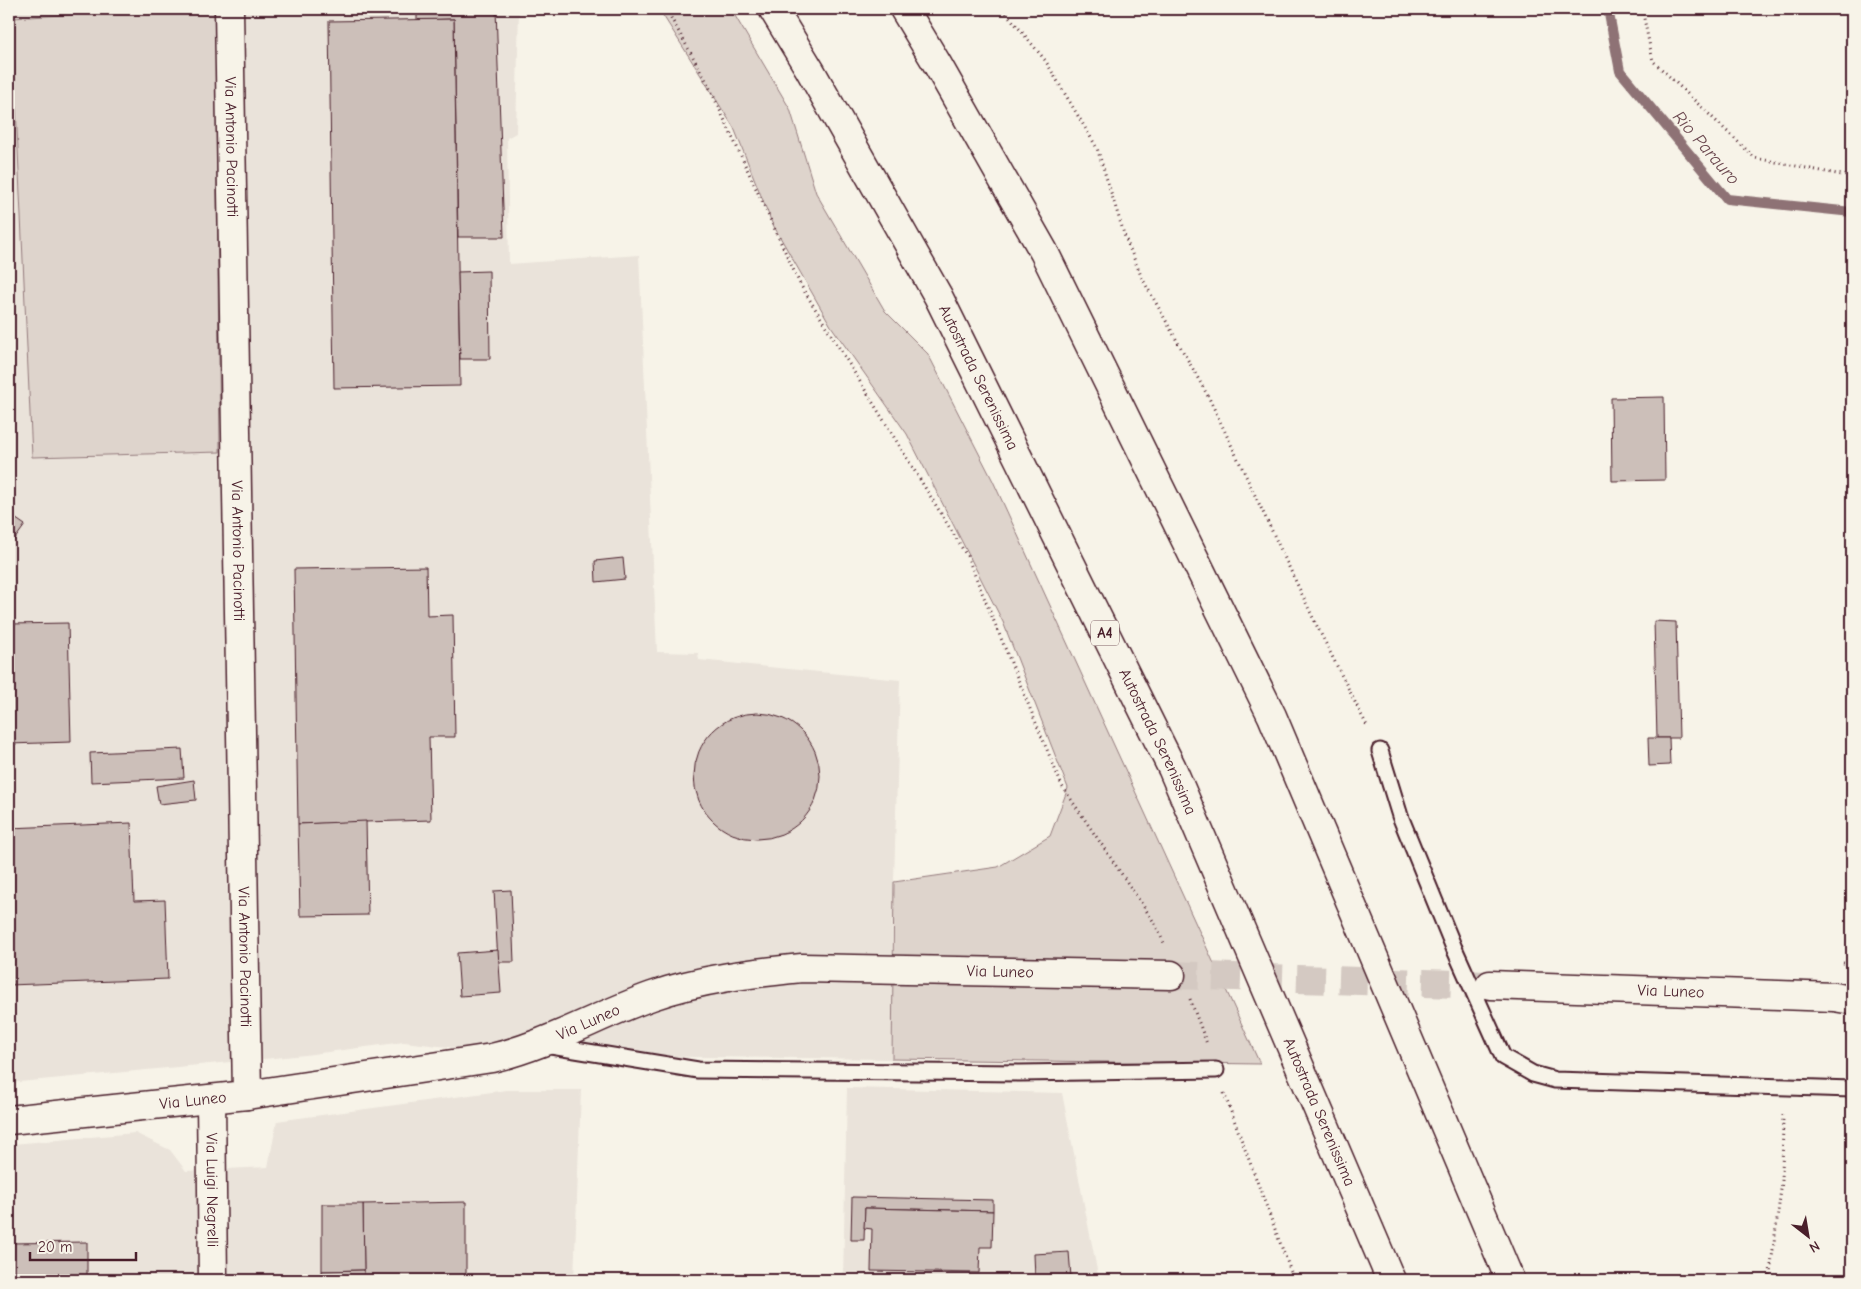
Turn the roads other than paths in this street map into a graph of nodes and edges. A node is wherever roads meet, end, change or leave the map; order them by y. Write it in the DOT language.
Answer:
graph roads {
  1 [pos="229,9"];
  2 [pos="773,9"];
  3 [pos="904,9"];
  4 [pos="1380,751"];
  5 [pos="1179,983"];
  6 [pos="1490,985"];
  7 [pos="1852,1000"];
  8 [pos="538,1044"];
  9 [pos="1216,1070"];
  10 [pos="1852,1089"];
  11 [pos="246,1095"];
  12 [pos="211,1099"];
  13 [pos="9,1120"];
  14 [pos="213,1280"];
  15 [pos="1391,1280"];
  16 [pos="1510,1280"];
  1 -- 11 [label="main road, Via Antonio Pacinotti"];
  2 -- 15 [label="main road, Autostrada Serenissima / A4"];
  3 -- 16 [label="main road"];
  4 -- 10 [label="lane"];
  5 -- 8 [label="main road, Via Luneo"];
  6 -- 7 [label="main road, Via Luneo"];
  8 -- 9 [label="lane"];
  8 -- 11 [label="main road, Via Luneo"];
  11 -- 12 [label="main road, Via Luneo"];
  12 -- 13 [label="main road, Via Luneo"];
  12 -- 14 [label="main road, Via Luigi Negrelli"];
}
